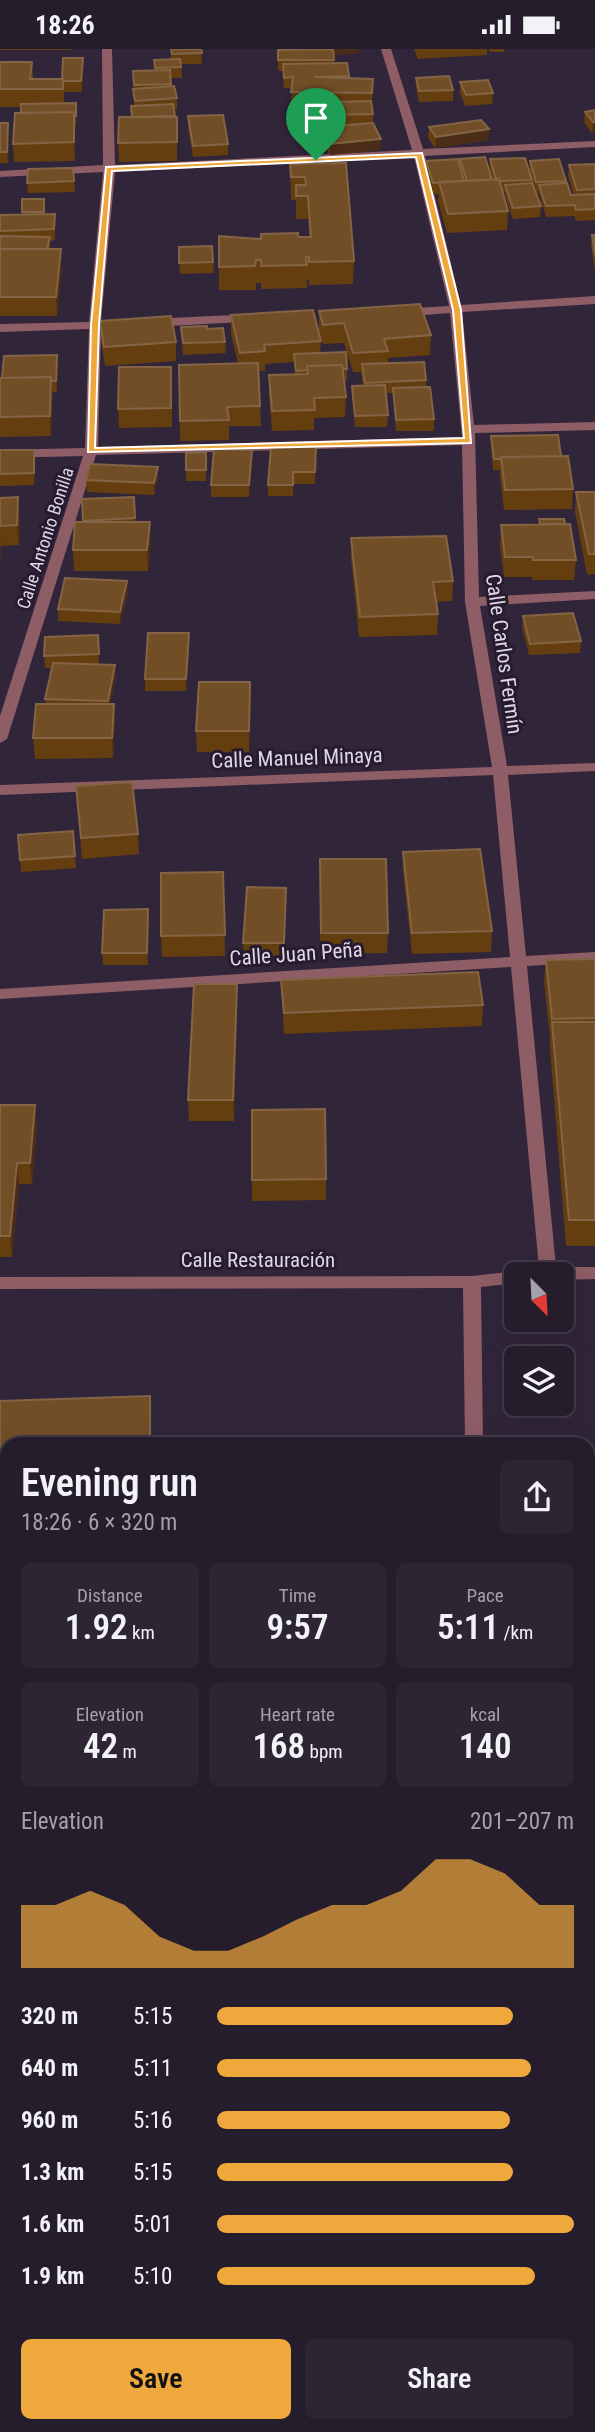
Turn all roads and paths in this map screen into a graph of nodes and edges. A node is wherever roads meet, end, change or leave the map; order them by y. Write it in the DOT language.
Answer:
graph roads {
  1 [pos="107,49"];
  2 [pos="386,49"];
  3 [pos="595,145"];
  4 [pos="419,155"];
  5 [pos="109,169"];
  6 [pos="0,174"];
  7 [pos="595,300"];
  8 [pos="457,310"];
  9 [pos="387,313"];
  10 [pos="262,318"];
  11 [pos="137,323"];
  12 [pos="123,324"];
  13 [pos="95,325"];
  14 [pos="0,328"];
  15 [pos="595,426"];
  16 [pos="468,435"];
  17 [pos="91,450"];
  18 [pos="0,454"];
  19 [pos="595,595"];
  20 [pos="472,602"];
  21 [pos="0,739"];
  22 [pos="595,767"];
  23 [pos="500,771"];
  24 [pos="0,790"];
  25 [pos="595,957"];
  26 [pos="516,960"];
  27 [pos="0,994"];
  28 [pos="542,1262"];
  29 [pos="574,1273"];
  30 [pos="595,1273"];
  31 [pos="504,1278"];
  32 [pos="472,1282"];
  33 [pos="0,1283"];
  34 [pos="474,1437"];
  1 -- 5 [label="street, Calle Antonio Bonilla"];
  2 -- 4 [label="street, Calle Carlos Fermín"];
  3 -- 4 [label="street"];
  4 -- 5 [label="street"];
  4 -- 8 [label="street, Calle Carlos Fermín"];
  5 -- 6 [label="street"];
  5 -- 13 [label="street, Calle Antonio Bonilla"];
  7 -- 8 [label="street"];
  8 -- 9 [label="street"];
  8 -- 16 [label="street, Calle Carlos Fermín"];
  10 -- 11 [label="street"];
  12 -- 13 [label="street"];
  13 -- 14 [label="street"];
  13 -- 17 [label="street, Calle Antonio Bonilla"];
  15 -- 16 [label="street"];
  16 -- 17 [label="street"];
  16 -- 20 [label="street, Calle Carlos Fermín"];
  17 -- 18 [label="street"];
  17 -- 21 [label="street, Calle Antonio Bonilla"];
  19 -- 20 [label="street"];
  20 -- 23 [label="street, Calle Carlos Fermín"];
  22 -- 23 [label="street, Calle Manuel Minaya"];
  23 -- 24 [label="street, Calle Manuel Minaya"];
  23 -- 26 [label="street, Calle Carlos Fermín"];
  25 -- 26 [label="street, Calle Juan Peña"];
  26 -- 27 [label="street, Calle Juan Peña"];
  26 -- 28 [label="street, Calle Carlos Fermín"];
  29 -- 30 [label="street"];
  31 -- 32 [label="street, Calle Restauración"];
  32 -- 33 [label="street, Calle Restauración"];
  32 -- 34 [label="street"];
}
